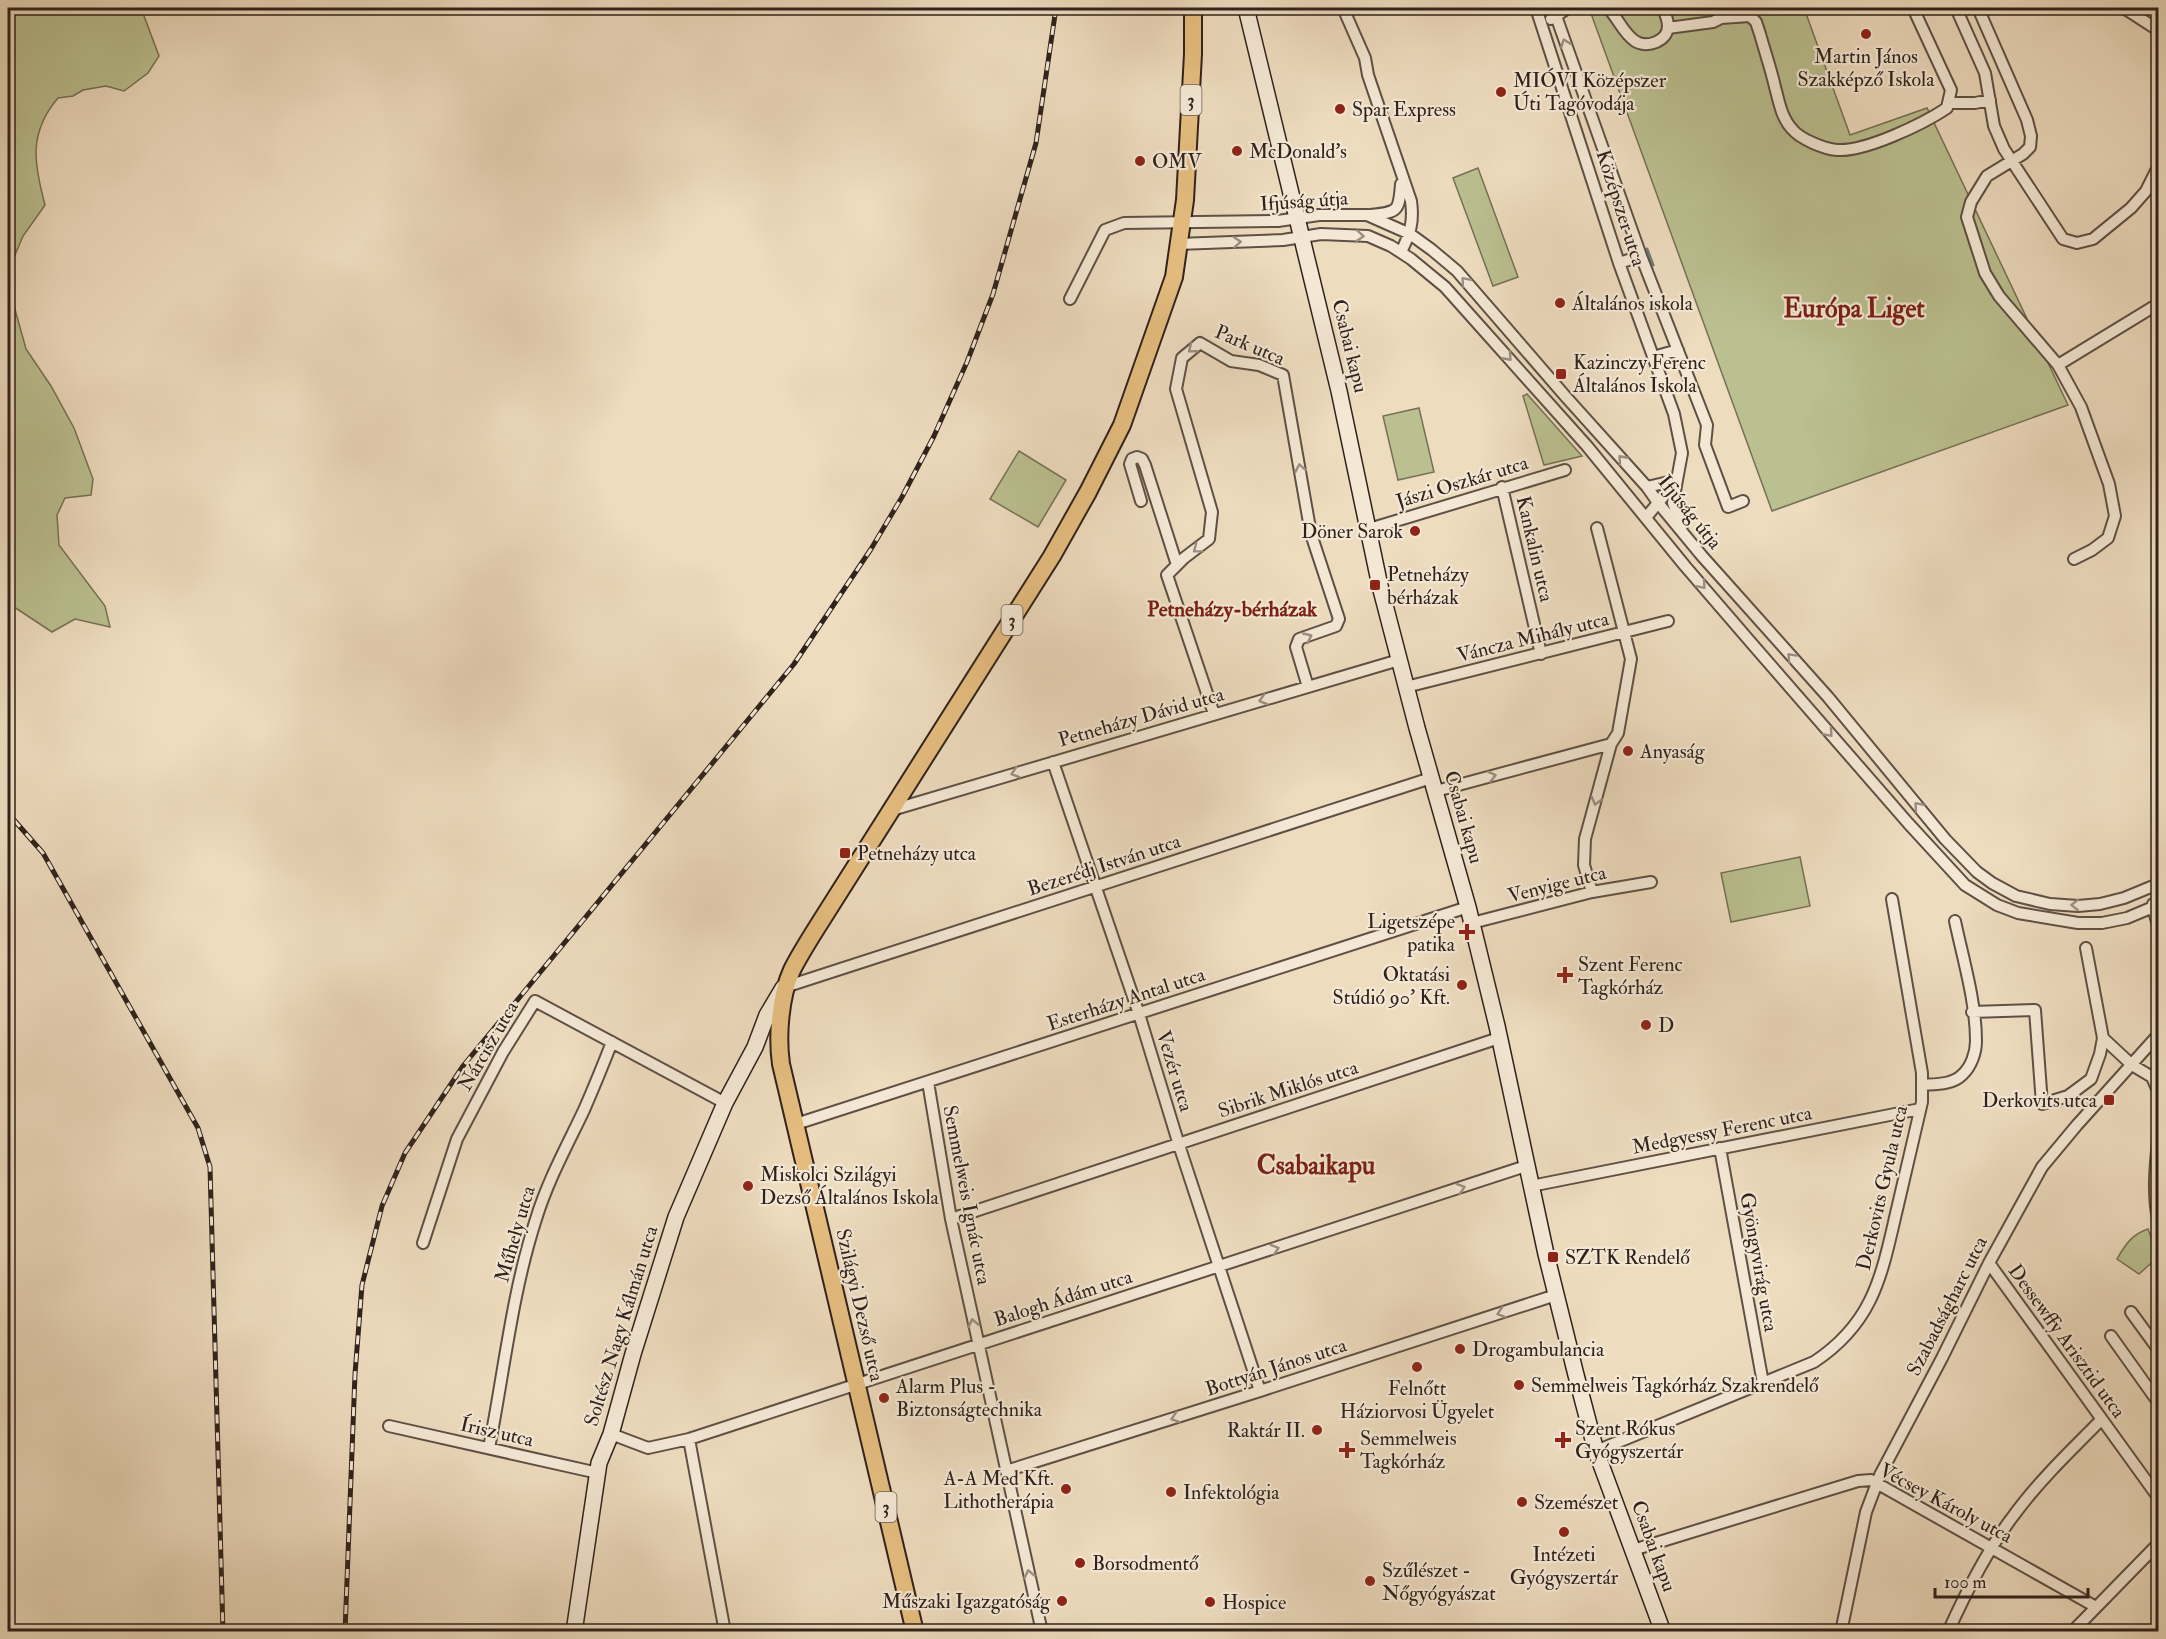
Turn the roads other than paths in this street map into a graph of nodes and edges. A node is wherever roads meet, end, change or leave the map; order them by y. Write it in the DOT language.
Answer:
graph roads {
  1 [pos="1193,8"];
  2 [pos="1246,8"];
  3 [pos="1343,8"];
  4 [pos="1536,8"];
  5 [pos="1568,8"];
  6 [pos="1608,8"];
  7 [pos="1664,8"];
  8 [pos="1913,8"];
  9 [pos="1956,8"];
  10 [pos="1978,8"];
  11 [pos="2124,8"];
  12 [pos="1556,16"];
  13 [pos="1542,23"];
  14 [pos="1668,28"];
  15 [pos="2158,30"];
  16 [pos="1990,100"];
  17 [pos="1948,103"];
  18 [pos="2011,161"];
  19 [pos="2158,167"];
  20 [pos="1402,178"];
  21 [pos="1370,215"];
  22 [pos="1297,218"];
  23 [pos="1182,223"];
  24 [pos="1410,234"];
  25 [pos="1302,237"];
  26 [pos="1178,244"];
  27 [pos="1401,252"];
  28 [pos="1641,256"];
  29 [pos="1619,263"];
  30 [pos="1070,299"];
  31 [pos="2158,304"];
  32 [pos="1678,350"];
  33 [pos="1653,357"];
  34 [pos="2058,365"];
  35 [pos="1566,470"];
  36 [pos="1677,480"];
  37 [pos="1647,487"];
  38 [pos="1502,488"];
  39 [pos="1625,492"];
  40 [pos="1141,501"];
  41 [pos="1743,501"];
  42 [pos="1659,504"];
  43 [pos="1648,515"];
  44 [pos="1598,528"];
  45 [pos="1369,529"];
  46 [pos="1686,535"];
  47 [pos="2074,559"];
  48 [pos="1177,565"];
  49 [pos="1685,566"];
  50 [pos="1668,621"];
  51 [pos="1623,633"];
  52 [pos="1540,654"];
  53 [pos="1399,660"];
  54 [pos="1308,687"];
  55 [pos="1406,687"];
  56 [pos="1214,714"];
  57 [pos="1611,744"];
  58 [pos="1053,762"];
  59 [pos="1434,785"];
  60 [pos="892,810"];
  61 [pos="1651,882"];
  62 [pos="2158,884"];
  63 [pos="1096,886"];
  64 [pos="1592,892"];
  65 [pos="2134,895"];
  66 [pos="1892,899"];
  67 [pos="2156,902"];
  68 [pos="1468,907"];
  69 [pos="1955,921"];
  70 [pos="1472,923"];
  71 [pos="2158,925"];
  72 [pos="2086,948"];
  73 [pos="790,979"];
  74 [pos="1972,1011"];
  75 [pos="1139,1014"];
  76 [pos="780,1027"];
  77 [pos="2158,1035"];
  78 [pos="1499,1038"];
  79 [pos="2103,1038"];
  80 [pos="612,1042"];
  81 [pos="755,1047"];
  82 [pos="2132,1065"];
  83 [pos="928,1082"];
  84 [pos="1922,1085"];
  85 [pos="2158,1091"];
  86 [pos="725,1102"];
  87 [pos="1920,1109"];
  88 [pos="796,1124"];
  89 [pos="2158,1142"];
  90 [pos="1179,1145"];
  91 [pos="1720,1148"];
  92 [pos="1526,1166"];
  93 [pos="1530,1186"];
  94 [pos="951,1219"];
  95 [pos="2158,1220"];
  96 [pos="423,1243"];
  97 [pos="1989,1263"];
  98 [pos="1220,1267"];
  99 [pos="1556,1295"];
  100 [pos="2131,1312"];
  101 [pos="2111,1336"];
  102 [pos="978,1345"];
  103 [pos="2158,1349"];
  104 [pos="856,1383"];
  105 [pos="1763,1383"];
  106 [pos="1260,1392"];
  107 [pos="2158,1402"];
  108 [pos="2101,1420"];
  109 [pos="389,1426"];
  110 [pos="611,1434"];
  111 [pos="689,1439"];
  112 [pos="489,1448"];
  113 [pos="1596,1451"];
  114 [pos="1006,1471"];
  115 [pos="598,1473"];
  116 [pos="1877,1482"];
  117 [pos="2158,1497"];
  118 [pos="2158,1544"];
  119 [pos="1992,1548"];
  120 [pos="1633,1550"];
  121 [pos="2096,1606"];
  122 [pos="574,1632"];
  123 [pos="725,1632"];
  124 [pos="915,1632"];
  125 [pos="1042,1632"];
  126 [pos="1663,1632"];
  127 [pos="1841,1632"];
  128 [pos="1948,1632"];
  129 [pos="2072,1632"];
  1 -- 23 [label="main road, 3"];
  2 -- 22 [label="street, Csabai kapu"];
  3 -- 20 [label="street"];
  4 -- 13 [label="street, Középszer utca"];
  5 -- 12 [label="street"];
  6 -- 14 [label="street"];
  7 -- 14 [label="street"];
  8 -- 17 [label="street"];
  9 -- 16 [label="street"];
  10 -- 18 [label="street"];
  11 -- 15 [label="street"];
  12 -- 13 [label="street"];
  28 -- 12 [label="street, Középszer utca, one-way"];
  13 -- 29 [label="street, Középszer utca"];
  14 -- 17 [label="street"];
  16 -- 17 [label="street"];
  16 -- 18 [label="street"];
  18 -- 19 [label="street"];
  18 -- 34 [label="street"];
  20 -- 21 [label="street"];
  20 -- 24 [label="street"];
  21 -- 22 [label="street, Ifjúság útja"];
  21 -- 24 [label="street, Ifjúság útja"];
  22 -- 23 [label="street, Ifjúság útja"];
  22 -- 25 [label="street, Csabai kapu"];
  23 -- 26 [label="main road, 3"];
  23 -- 30 [label="street, Ifjúság útja"];
  24 -- 27 [label="street"];
  37 -- 24 [label="street, Ifjúság útja, one-way"];
  26 -- 25 [label="street, Ifjúság útja, one-way"];
  25 -- 27 [label="street, Ifjúság útja, one-way"];
  25 -- 45 [label="street, Csabai kapu"];
  26 -- 60 [label="main road, 3"];
  27 -- 39 [label="street, Ifjúság útja, one-way"];
  28 -- 29 [label="street"];
  28 -- 32 [label="street, Középszer utca"];
  29 -- 33 [label="street, Középszer utca"];
  31 -- 34 [label="street"];
  32 -- 33 [label="street"];
  32 -- 41 [label="street, Középszer utca"];
  33 -- 36 [label="street, Középszer utca"];
  34 -- 47 [label="street"];
  35 -- 38 [label="street, Jászi Oszkár utca"];
  36 -- 37 [label="street"];
  36 -- 42 [label="street, Középszer utca"];
  36 -- 46 [label="street"];
  37 -- 42 [label="street, Ifjúság útja"];
  38 -- 45 [label="street, Jászi Oszkár utca"];
  38 -- 52 [label="street, Kankalin utca"];
  39 -- 43 [label="street, Ifjúság útja"];
  39 -- 49 [label="street, Ifjúság útja"];
  40 -- 48 [label="street"];
  42 -- 43 [label="street, Középszer utca"];
  42 -- 46 [label="street, Ifjúság útja"];
  43 -- 49 [label="street, Ifjúság útja"];
  44 -- 51 [label="street"];
  45 -- 53 [label="street, Csabai kapu"];
  65 -- 46 [label="street, Ifjúság útja, one-way"];
  54 -- 48 [label="street, Park utca, one-way"];
  48 -- 56 [label="street"];
  49 -- 67 [label="street, Ifjúság útja, one-way"];
  50 -- 51 [label="street, Váncza Mihály utca"];
  51 -- 52 [label="street, Váncza Mihály utca"];
  51 -- 57 [label="street"];
  52 -- 55 [label="street, Váncza Mihály utca"];
  53 -- 54 [label="street, Petneházy Dávid utca"];
  53 -- 55 [label="street, Csabai kapu"];
  54 -- 56 [label="street, Petneházy Dávid utca, one-way"];
  55 -- 59 [label="street, Csabai kapu"];
  56 -- 58 [label="street, Petneházy Dávid utca"];
  59 -- 57 [label="street, Bezerédj István utca, one-way"];
  57 -- 64 [label="street, one-way"];
  58 -- 60 [label="street, Petneházy Dávid utca, one-way"];
  58 -- 63 [label="street, Vezér utca"];
  59 -- 63 [label="street, Bezerédj István utca"];
  59 -- 68 [label="street, Csabai kapu"];
  60 -- 73 [label="main road, 3"];
  61 -- 64 [label="street, Venyige utca"];
  62 -- 65 [label="street, Ifjúság útja"];
  63 -- 73 [label="street, Bezerédj István utca"];
  63 -- 75 [label="street, Vezér utca"];
  64 -- 70 [label="street, Venyige utca"];
  65 -- 67 [label="street"];
  66 -- 84 [label="street, Derkovits Gyula utca"];
  67 -- 71 [label="street"];
  68 -- 70 [label="street, Csabai kapu"];
  68 -- 75 [label="street, Esterházy Antal utca"];
  69 -- 74 [label="street, Derkovits Gyula utca"];
  70 -- 78 [label="street, Csabai kapu"];
  72 -- 79 [label="street"];
  73 -- 76 [label="main road, Szilágyi Dezső utca / 3"];
  73 -- 81 [label="street, Soltész Nagy Kálmán utca"];
  74 -- 79 [label="street"];
  74 -- 84 [label="street, Derkovits Gyula utca"];
  75 -- 83 [label="street, Esterházy Antal utca"];
  75 -- 90 [label="street, Vezér utca"];
  76 -- 81 [label="street, Soltész Nagy Kálmán utca"];
  76 -- 88 [label="main road, Szilágyi Dezső utca / 3"];
  77 -- 82 [label="street, Szabadságharc utca"];
  78 -- 90 [label="street, Sibrik Miklós utca"];
  78 -- 92 [label="street, Csabai kapu"];
  79 -- 82 [label="street"];
  80 -- 86 [label="street, Nárcisz utca"];
  80 -- 96 [label="street, Nárcisz utca"];
  80 -- 112 [label="street, Műhely utca"];
  81 -- 86 [label="street, Soltész Nagy Kálmán utca"];
  82 -- 85 [label="street"];
  82 -- 97 [label="street, Szabadságharc utca"];
  83 -- 88 [label="street, Esterházy Antal utca"];
  83 -- 94 [label="street, Semmelweis Ignác utca"];
  84 -- 87 [label="street, Derkovits Gyula utca"];
  86 -- 110 [label="street, Soltész Nagy Kálmán utca"];
  87 -- 91 [label="street, Medgyessy Ferenc utca"];
  87 -- 105 [label="street, Derkovits Gyula utca"];
  88 -- 104 [label="main road, Szilágyi Dezső utca / 3"];
  89 -- 95 [label="street"];
  90 -- 94 [label="street, Sibrik Miklós utca"];
  90 -- 98 [label="street, Vezér utca"];
  91 -- 93 [label="street, Medgyessy Ferenc utca"];
  91 -- 105 [label="street, Gyöngyvirág utca"];
  92 -- 93 [label="street, Csabai kapu"];
  98 -- 92 [label="street, Balogh Ádám utca, one-way"];
  93 -- 99 [label="street, Csabai kapu"];
  102 -- 94 [label="street, Semmelweis Ignác utca, one-way"];
  97 -- 108 [label="street, Dessewffy Arisztid utca"];
  97 -- 116 [label="street, Szabadságharc utca"];
  98 -- 102 [label="street, Balogh Ádám utca"];
  98 -- 106 [label="street, Vezér utca"];
  99 -- 106 [label="street, Bottyán János utca, one-way"];
  99 -- 113 [label="street, Csabai kapu"];
  100 -- 103 [label="street"];
  101 -- 107 [label="street"];
  102 -- 104 [label="street, Balogh Ádám utca"];
  102 -- 114 [label="street, Semmelweis Ignác utca"];
  104 -- 111 [label="street, Balogh Ádám utca"];
  104 -- 124 [label="main road, Szilágyi Dezső utca / 3"];
  105 -- 113 [label="street, Derkovits Gyula utca"];
  106 -- 114 [label="street, Bottyán János utca, one-way"];
  108 -- 117 [label="street, Dessewffy Arisztid utca"];
  108 -- 119 [label="street"];
  109 -- 112 [label="street, Írisz utca"];
  110 -- 111 [label="street, Balogh Ádám utca"];
  110 -- 115 [label="street, Soltész Nagy Kálmán utca"];
  111 -- 123 [label="street"];
  112 -- 115 [label="street, Írisz utca"];
  113 -- 120 [label="street, Csabai kapu"];
  125 -- 114 [label="street, Semmelweis Ignác utca, one-way"];
  115 -- 122 [label="street, Soltész Nagy Kálmán utca"];
  116 -- 119 [label="street, Vécsey Károly utca"];
  116 -- 120 [label="street, Vécsey Károly utca"];
  116 -- 127 [label="street, Szabadságharc utca"];
  118 -- 121 [label="street"];
  119 -- 121 [label="street, Vécsey Károly utca"];
  119 -- 128 [label="street"];
  120 -- 126 [label="street, Csabai kapu"];
  121 -- 129 [label="street"];
}
